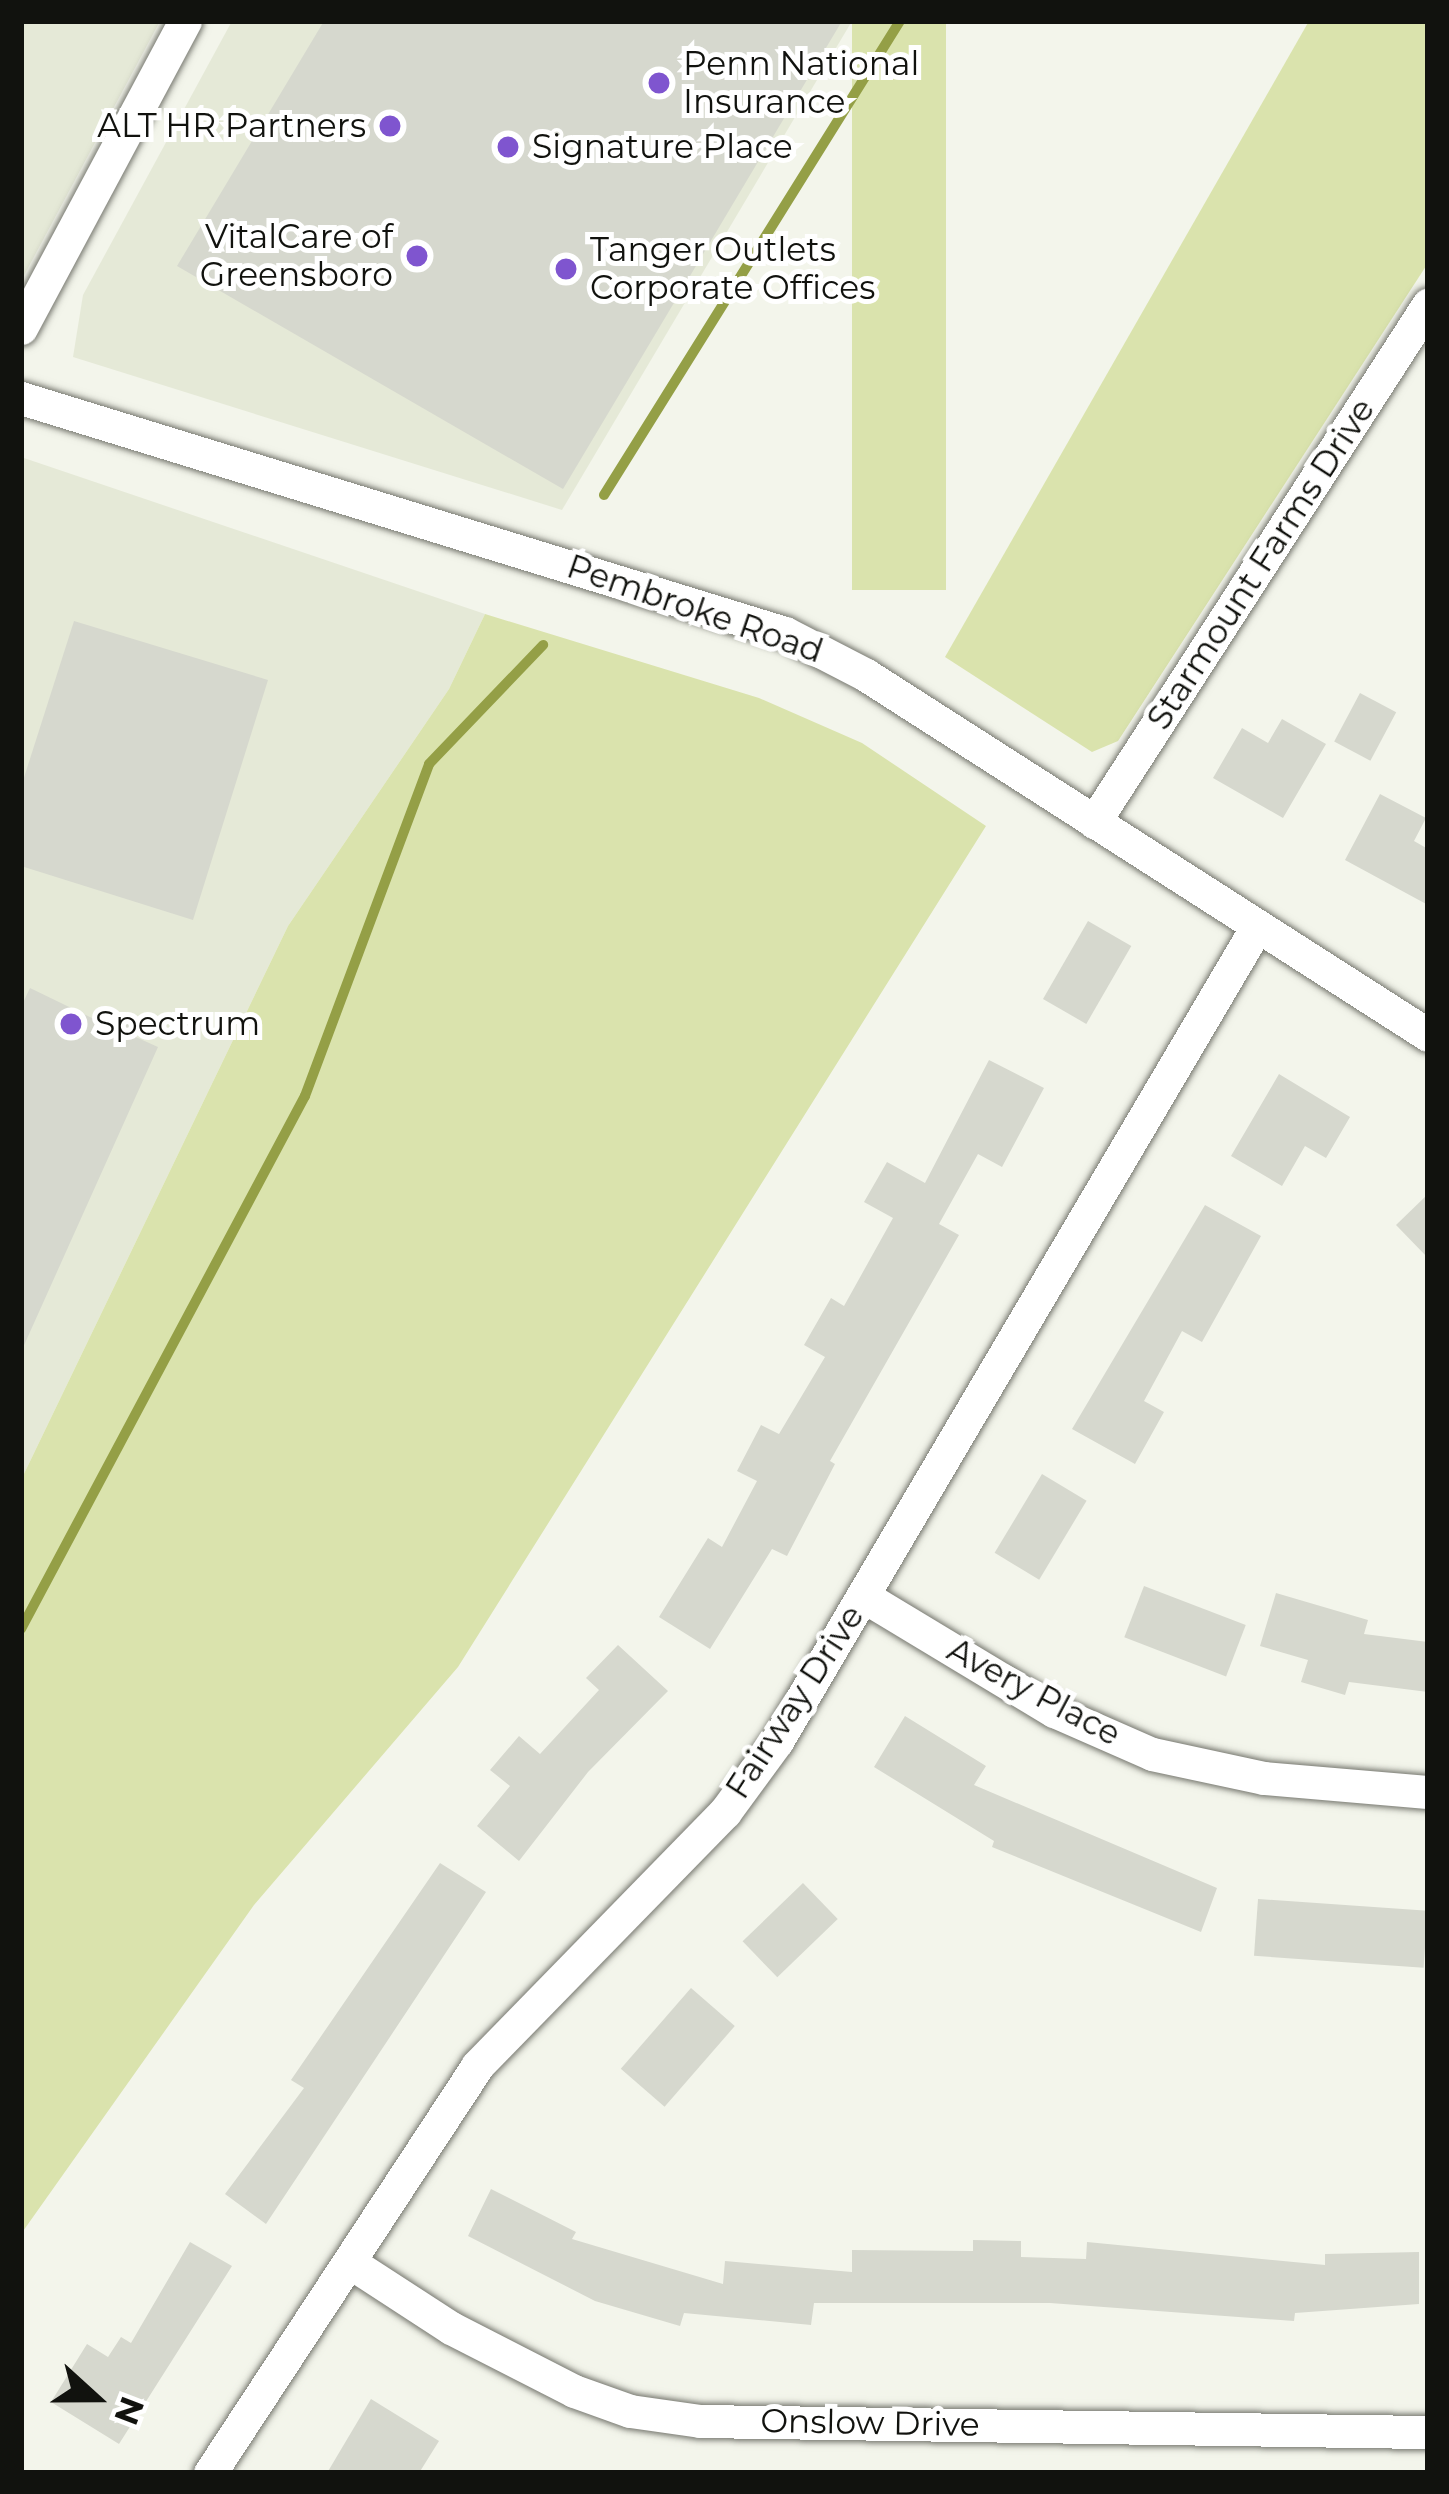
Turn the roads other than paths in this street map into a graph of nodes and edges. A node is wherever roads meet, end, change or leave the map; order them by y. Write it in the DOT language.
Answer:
graph roads {
  1 [pos="185,21"];
  2 [pos="1428,305"];
  3 [pos="21,328"];
  4 [pos="21,398"];
  5 [pos="1094,822"];
  6 [pos="1256,928"];
  7 [pos="1428,1035"];
  8 [pos="863,1596"];
  9 [pos="1428,1792"];
  10 [pos="351,2263"];
  11 [pos="1428,2432"];
  12 [pos="210,2473"];
  1 -- 3 [label="street"];
  2 -- 5 [label="street, Starmount Farms Drive"];
  4 -- 5 [label="street, Pembroke Road"];
  5 -- 6 [label="street, Pembroke Road"];
  6 -- 7 [label="street, Pembroke Road"];
  6 -- 8 [label="street, Fairway Drive"];
  8 -- 9 [label="street, Avery Place"];
  8 -- 10 [label="street, Fairway Drive"];
  10 -- 11 [label="street, Onslow Drive"];
  10 -- 12 [label="street, Fairway Drive"];
}
